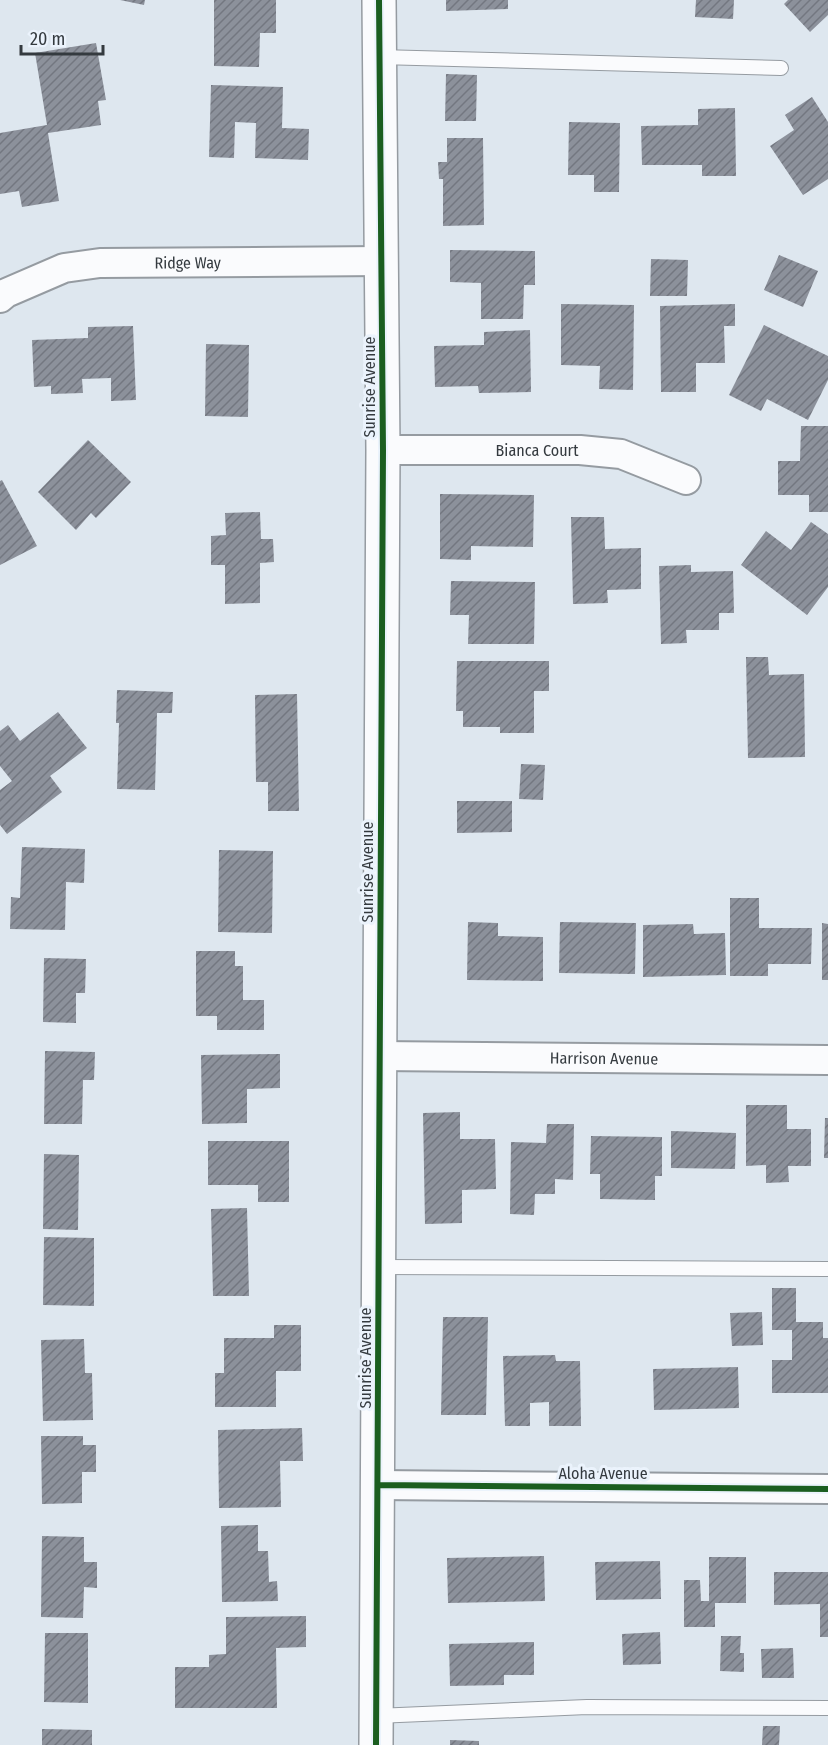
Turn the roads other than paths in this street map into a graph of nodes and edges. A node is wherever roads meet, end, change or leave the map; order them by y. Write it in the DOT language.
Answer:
graph roads {
  1 [pos="379,0"];
  2 [pos="379,57"];
  3 [pos="782,69"];
  4 [pos="382,261"];
  5 [pos="0,298"];
  6 [pos="383,450"];
  7 [pos="686,480"];
  8 [pos="379,1056"];
  9 [pos="828,1060"];
  10 [pos="378,1267"];
  11 [pos="828,1269"];
  12 [pos="378,1485"];
  13 [pos="828,1489"];
  14 [pos="828,1708"];
  15 [pos="376,1731"];
  1 -- 2 [label="street, Sunrise Avenue"];
  2 -- 3 [label="lane"];
  2 -- 4 [label="street, Sunrise Avenue"];
  4 -- 5 [label="street, Ridge Way"];
  4 -- 6 [label="street, Sunrise Avenue"];
  6 -- 7 [label="street, Bianca Court"];
  6 -- 8 [label="street, Sunrise Avenue"];
  8 -- 9 [label="street, Harrison Avenue"];
  8 -- 10 [label="street, Sunrise Avenue"];
  10 -- 11 [label="lane"];
  10 -- 12 [label="street, Sunrise Avenue"];
  12 -- 13 [label="street, Aloha Avenue"];
  12 -- 15 [label="street, Sunrise Avenue"];
  14 -- 15 [label="lane"];
}
